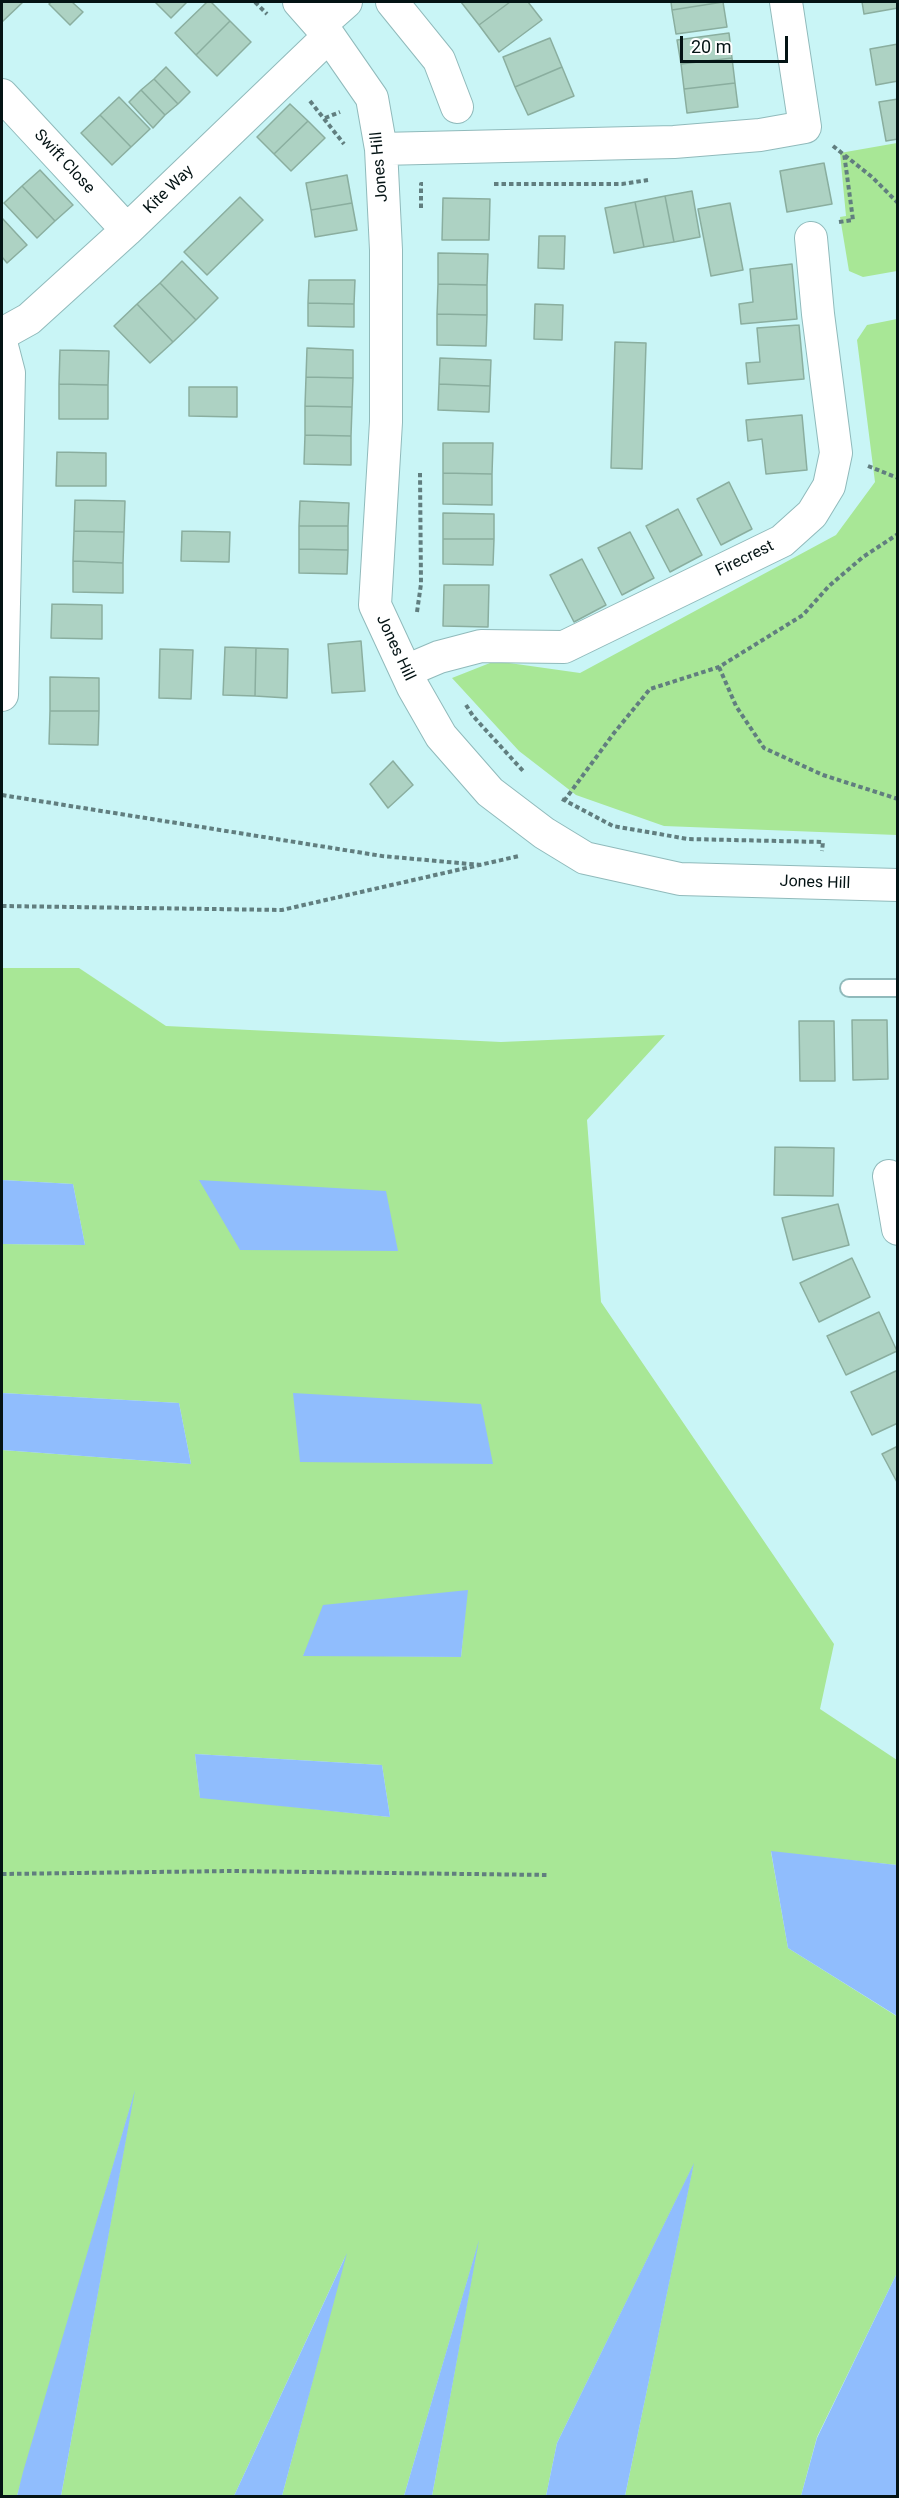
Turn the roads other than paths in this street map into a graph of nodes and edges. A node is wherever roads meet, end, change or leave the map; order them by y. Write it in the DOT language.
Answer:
graph roads {
  1 [pos="299,2"];
  2 [pos="346,2"];
  3 [pos="392,2"];
  4 [pos="786,2"];
  5 [pos="324,31"];
  6 [pos="2,94"];
  7 [pos="457,107"];
  8 [pos="381,149"];
  9 [pos="127,230"];
  10 [pos="811,238"];
  11 [pos="2,334"];
  12 [pos="2,346"];
  13 [pos="406,671"];
  14 [pos="2,695"];
  15 [pos="897,885"];
  16 [pos="849,988"];
  17 [pos="897,988"];
  18 [pos="890,1176"];
  19 [pos="897,1229"];
  1 -- 5 [label="street, Jones Hill"];
  2 -- 5 [label="street, Kite Way"];
  3 -- 7 [label="street"];
  4 -- 8 [label="street"];
  5 -- 8 [label="street, Jones Hill"];
  5 -- 9 [label="street, Kite Way"];
  6 -- 9 [label="street, Swift Close"];
  8 -- 13 [label="street, Jones Hill"];
  9 -- 11 [label="street, Kite Way"];
  10 -- 13 [label="street, Firecrest"];
  12 -- 14 [label="street"];
  13 -- 15 [label="street, Jones Hill"];
  16 -- 17 [label="lane"];
  18 -- 19 [label="street"];
}
